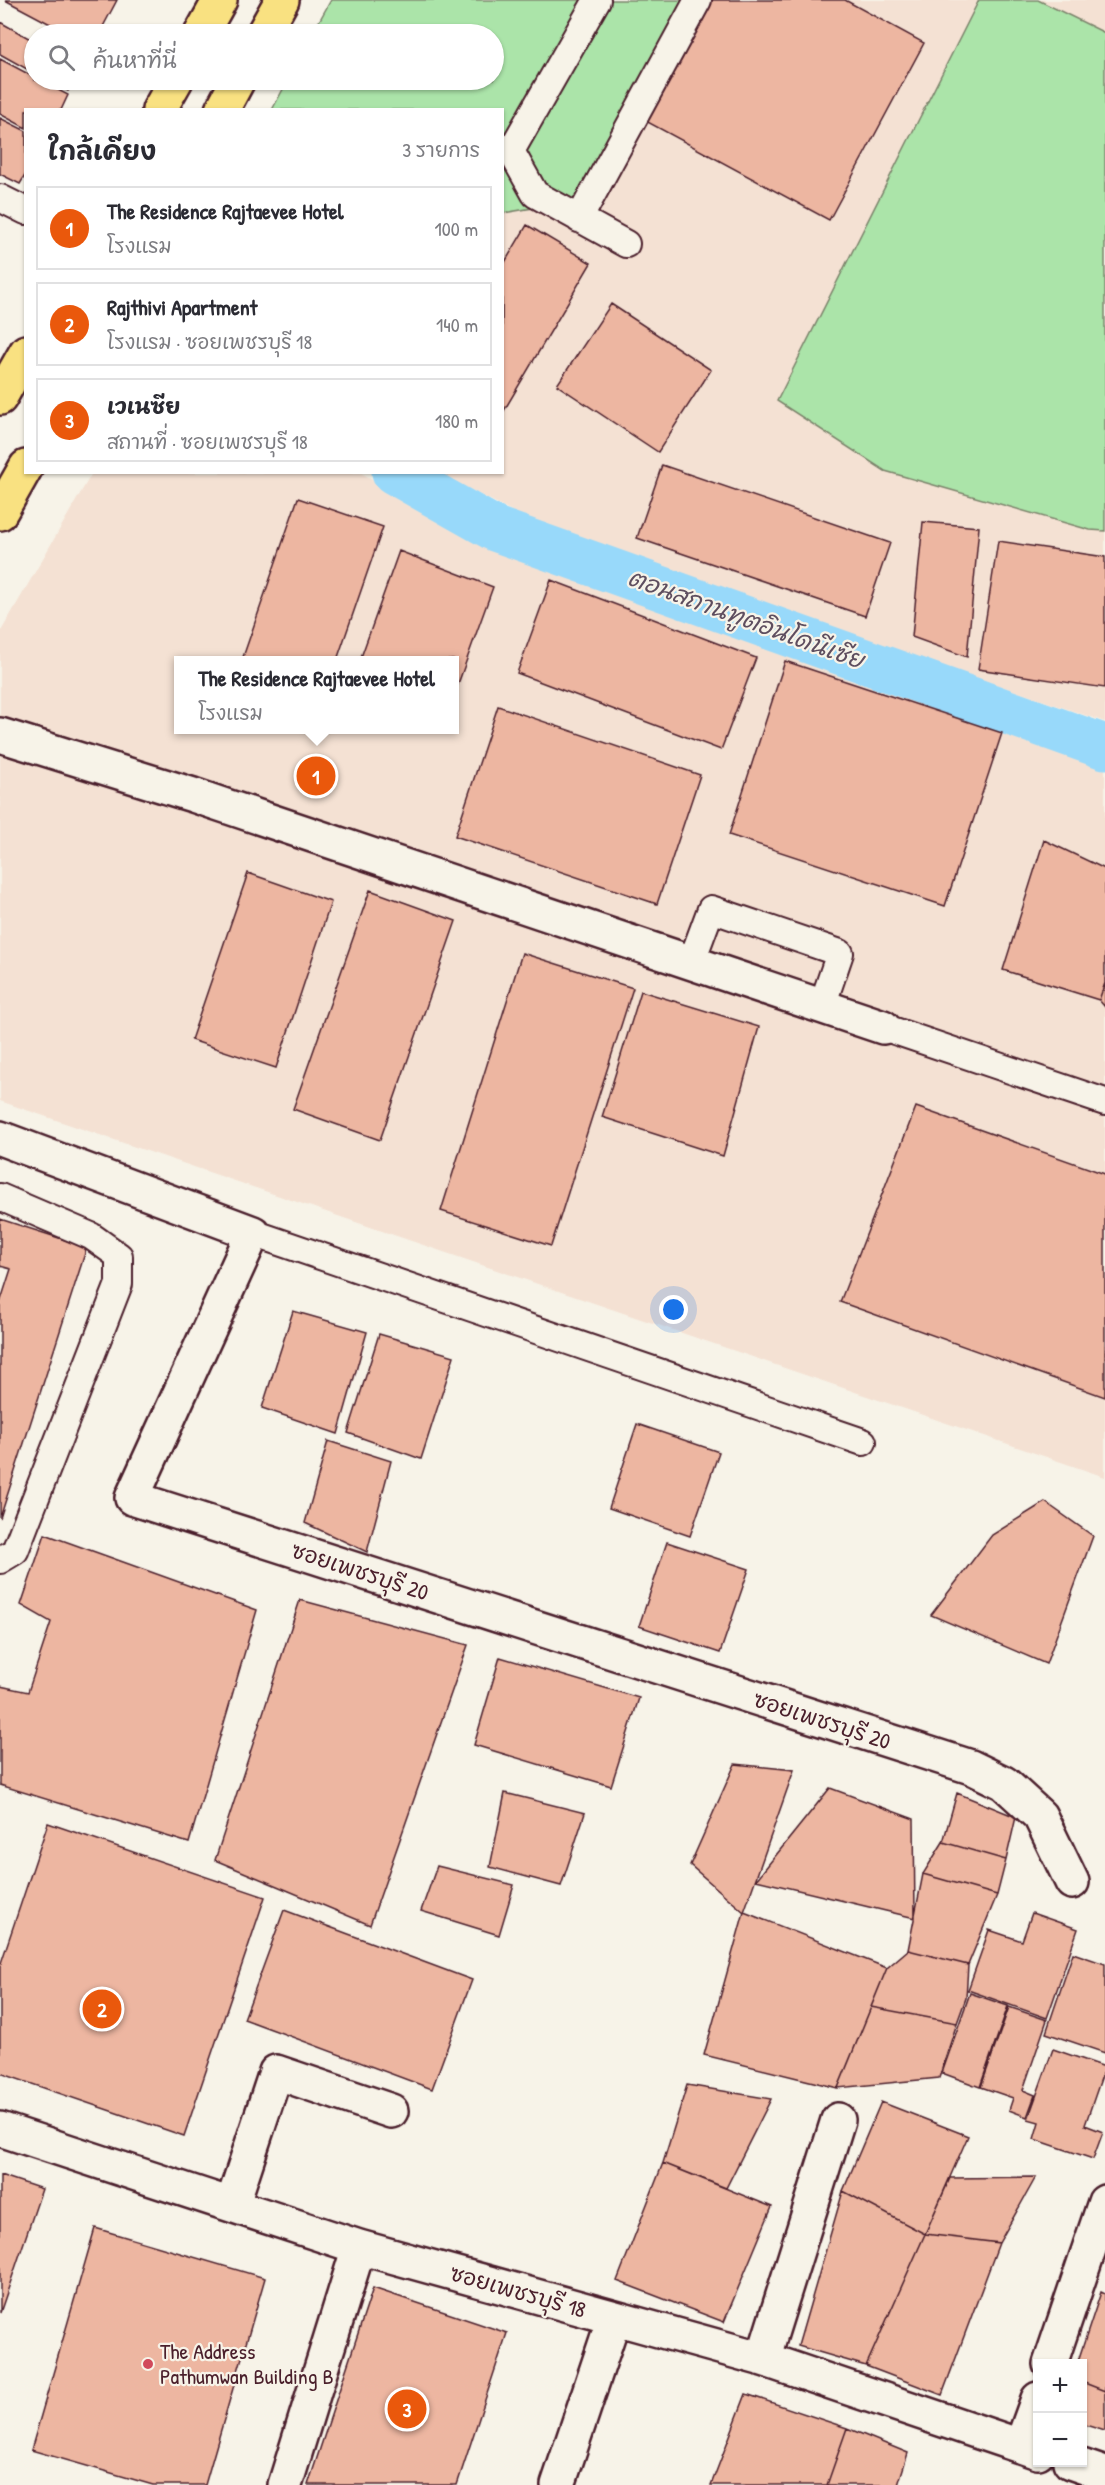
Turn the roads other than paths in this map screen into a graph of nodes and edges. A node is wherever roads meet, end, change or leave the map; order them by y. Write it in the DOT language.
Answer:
graph roads {
  1 [pos="220,0"];
  2 [pos="282,0"];
  3 [pos="597,0"];
  4 [pos="698,0"];
  5 [pos="207,24"];
  6 [pos="269,24"];
  7 [pos="170,90"];
  8 [pos="233,90"];
  9 [pos="160,108"];
  10 [pos="223,108"];
  11 [pos="0,198"];
  12 [pos="24,210"];
  13 [pos="579,219"];
  14 [pos="626,244"];
  15 [pos="24,356"];
  16 [pos="0,398"];
  17 [pos="24,471"];
  18 [pos="0,513"];
  19 [pos="0,735"];
  20 [pos="691,963"];
  21 [pos="822,1006"];
  22 [pos="883,1027"];
  23 [pos="1105,1102"];
  24 [pos="0,1138"];
  25 [pos="0,1197"];
  26 [pos="253,1233"];
  27 [pos="863,1442"];
  28 [pos="0,1560"];
  29 [pos="1072,1882"];
  30 [pos="392,2111"];
  31 [pos="838,2120"];
  32 [pos="0,2129"];
  33 [pos="1105,2202"];
  34 [pos="232,2205"];
  35 [pos="359,2247"];
  36 [pos="614,2318"];
  37 [pos="764,2358"];
  38 [pos="1052,2359"];
  39 [pos="1035,2413"];
  40 [pos="1029,2449"];
  41 [pos="1083,2467"];
  42 [pos="1105,2474"];
  43 [pos="285,2485"];
  44 [pos="558,2485"];
  1 -- 5 [label="main road"];
  2 -- 6 [label="main road"];
  3 -- 13 [label="lane"];
  4 -- 13 [label="lane"];
  7 -- 9 [label="main road"];
  8 -- 10 [label="main road"];
  11 -- 12 [label="lane"];
  13 -- 14 [label="lane"];
  15 -- 16 [label="main road"];
  17 -- 18 [label="main road"];
  19 -- 20 [label="street"];
  20 -- 21 [label="street"];
  20 -- 21 [label="lane"];
  21 -- 22 [label="street"];
  22 -- 23 [label="lane"];
  24 -- 26 [label="street"];
  25 -- 28 [label="lane"];
  26 -- 27 [label="lane"];
  26 -- 29 [label="street, ซอยเพชรบุรี 20"];
  30 -- 34 [label="street"];
  31 -- 37 [label="street"];
  32 -- 34 [label="street, ซอยเพชรบุรี 18"];
  33 -- 38 [label="street"];
  34 -- 35 [label="street, ซอยเพชรบุรี 18"];
  35 -- 36 [label="street, ซอยเพชรบุรี 18"];
  35 -- 43 [label="street"];
  36 -- 37 [label="street, ซอยเพชรบุรี 18"];
  36 -- 44 [label="street"];
  37 -- 40 [label="street, ซอยเพชรบุรี 18"];
  39 -- 40 [label="street"];
  41 -- 42 [label="street"];
}
